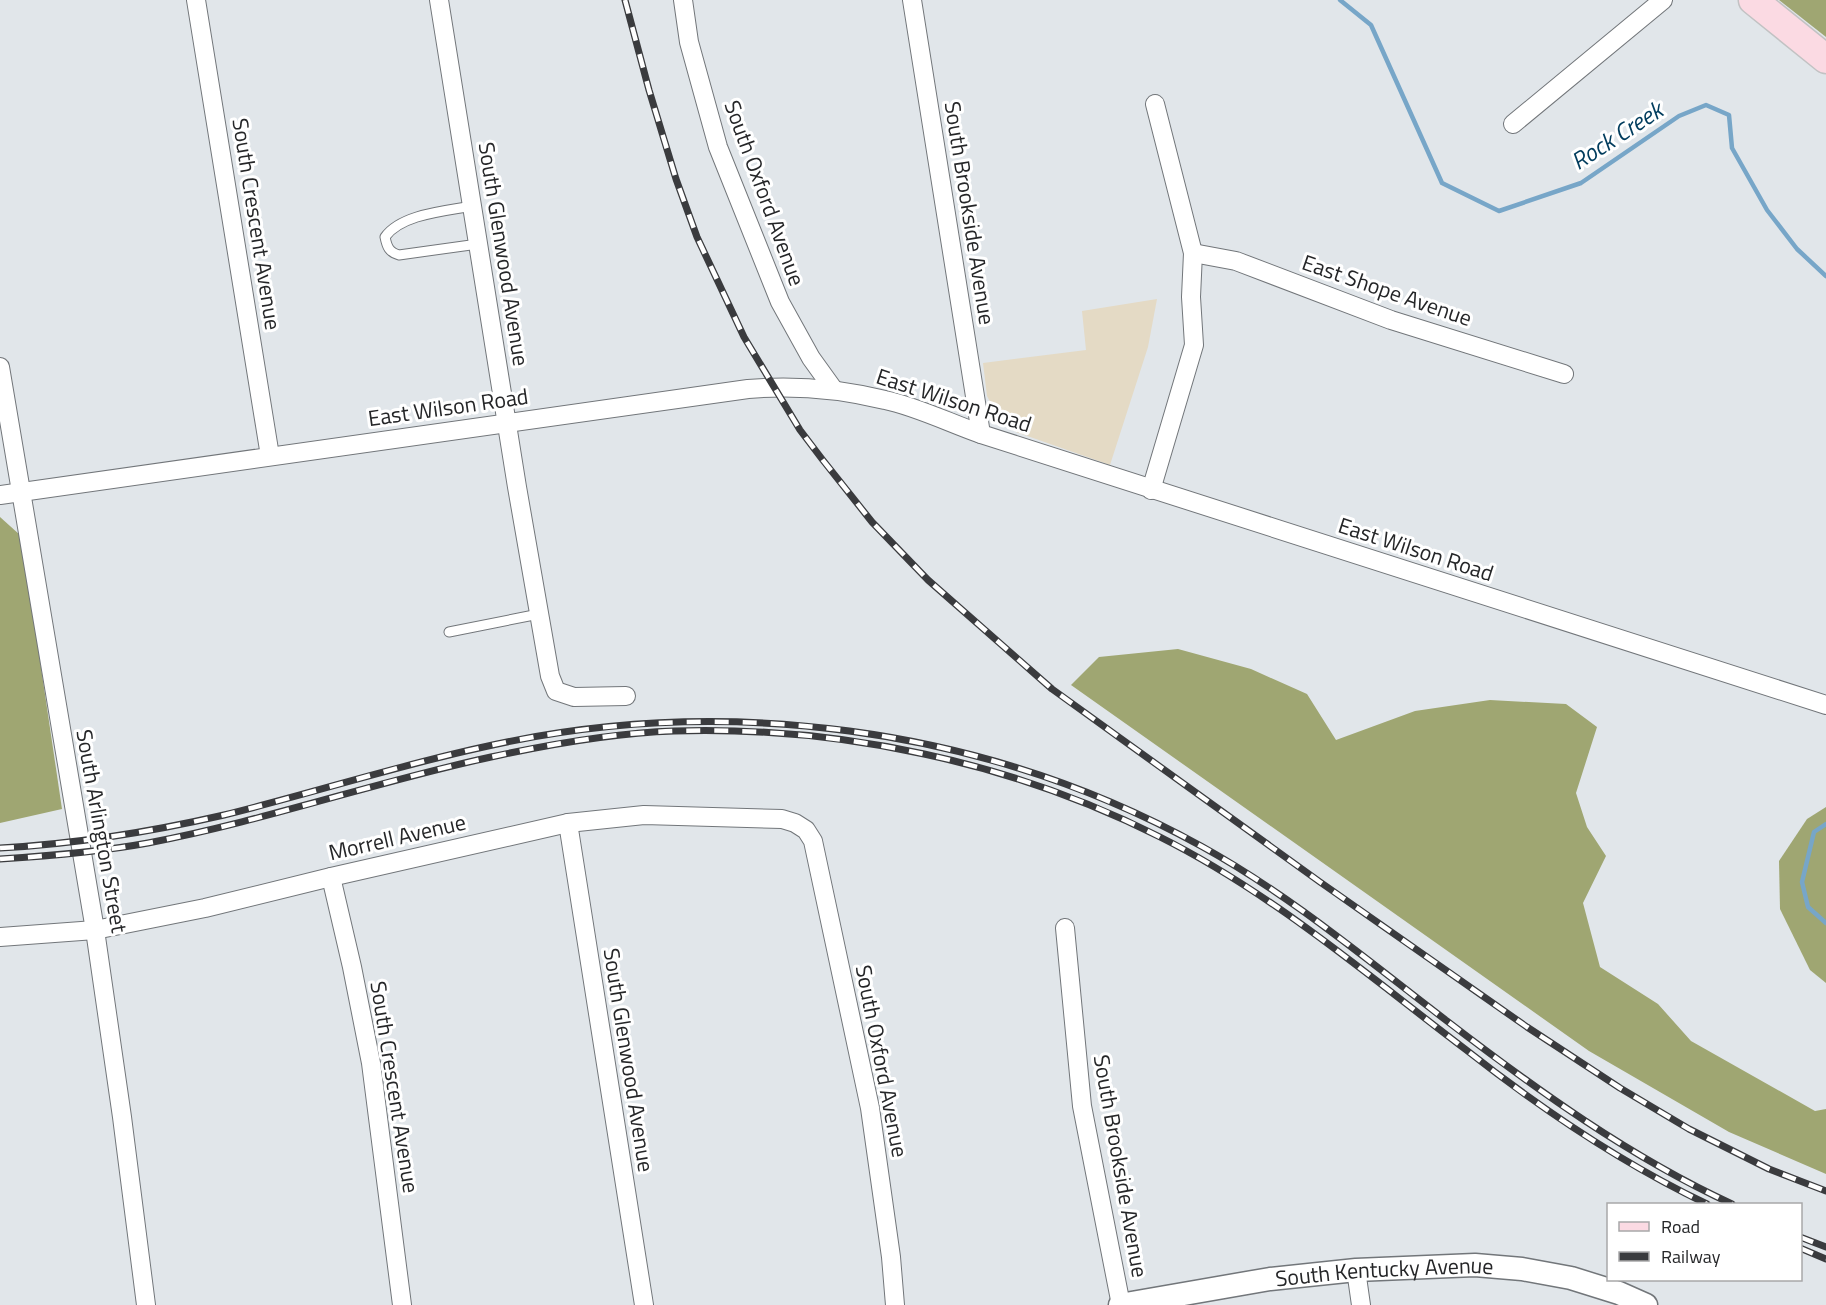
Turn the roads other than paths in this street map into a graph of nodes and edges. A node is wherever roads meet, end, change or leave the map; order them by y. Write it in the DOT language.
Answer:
graph roads {
  1 [pos="196,0"];
  2 [pos="439,0"];
  3 [pos="683,0"];
  4 [pos="912,0"];
  5 [pos="1663,0"];
  6 [pos="1753,0"];
  7 [pos="1826,59"];
  8 [pos="1155,104"];
  9 [pos="1513,124"];
  10 [pos="472,206"];
  11 [pos="478,244"];
  12 [pos="1193,253"];
  13 [pos="0,367"];
  14 [pos="1564,374"];
  15 [pos="834,390"];
  16 [pos="506,422"];
  17 [pos="981,434"];
  18 [pos="270,456"];
  19 [pos="1151,490"];
  20 [pos="20,492"];
  21 [pos="0,495"];
  22 [pos="539,614"];
  23 [pos="449,632"];
  24 [pos="626,696"];
  25 [pos="1826,705"];
  26 [pos="568,823"];
  27 [pos="806,830"];
  28 [pos="331,877"];
  29 [pos="1065,928"];
  30 [pos="95,930"];
  31 [pos="0,936"];
  32 [pos="1356,1270"];
  33 [pos="146,1305"];
  34 [pos="402,1305"];
  35 [pos="644,1305"];
  36 [pos="895,1305"];
  37 [pos="1121,1305"];
  38 [pos="1361,1305"];
  39 [pos="1646,1305"];
  1 -- 18 [label="street, South Crescent Avenue"];
  2 -- 10 [label="street, South Glenwood Avenue"];
  3 -- 15 [label="street, South Oxford Avenue"];
  4 -- 17 [label="street, South Brookside Avenue"];
  5 -- 9 [label="street"];
  6 -- 7 [label="main road"];
  8 -- 12 [label="street"];
  10 -- 11 [label="street, South Glenwood Avenue"];
  10 -- 11 [label="lane"];
  11 -- 16 [label="street, South Glenwood Avenue"];
  12 -- 14 [label="street, East Shope Avenue"];
  12 -- 19 [label="street"];
  13 -- 20 [label="street, South Arlington Street"];
  15 -- 16 [label="street, East Wilson Road"];
  15 -- 17 [label="street, East Wilson Road"];
  16 -- 18 [label="street, East Wilson Road"];
  16 -- 22 [label="street, South Glenwood Avenue"];
  17 -- 19 [label="street, East Wilson Road"];
  18 -- 20 [label="street, East Wilson Road"];
  19 -- 25 [label="street, East Wilson Road"];
  20 -- 21 [label="street, East Wilson Road"];
  20 -- 30 [label="street, South Arlington Street"];
  22 -- 23 [label="lane"];
  22 -- 24 [label="street, South Glenwood Avenue"];
  26 -- 27 [label="street, Morrell Avenue"];
  26 -- 28 [label="street, Morrell Avenue"];
  26 -- 35 [label="street, South Glenwood Avenue"];
  27 -- 36 [label="street, South Oxford Avenue"];
  28 -- 30 [label="street, Morrell Avenue"];
  28 -- 34 [label="street, South Crescent Avenue"];
  29 -- 37 [label="street, South Brookside Avenue"];
  30 -- 31 [label="street, Morrell Avenue"];
  30 -- 33 [label="street, South Arlington Street"];
  32 -- 37 [label="street, South Kentucky Avenue"];
  32 -- 38 [label="street"];
  32 -- 39 [label="street, South Kentucky Avenue"];
}
